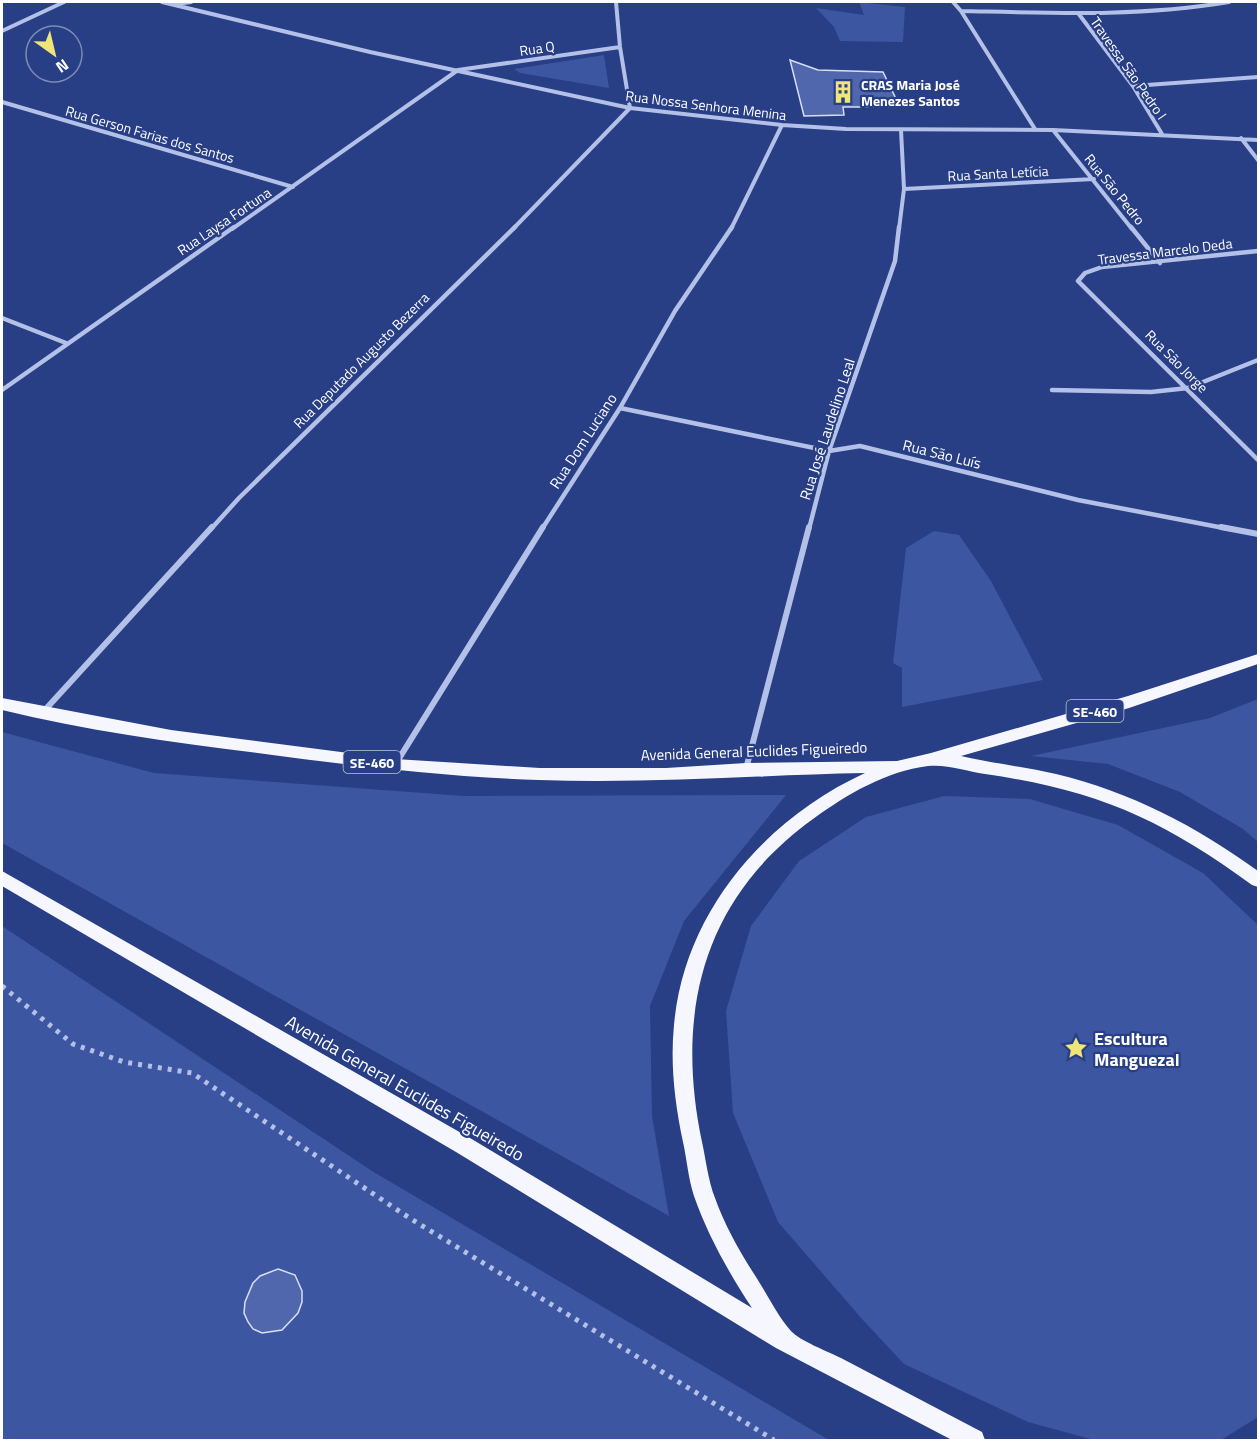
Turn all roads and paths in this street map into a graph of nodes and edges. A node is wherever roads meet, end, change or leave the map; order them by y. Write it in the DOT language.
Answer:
graph roads {
  1 [pos="64,2"];
  2 [pos="162,2"];
  3 [pos="190,2"];
  4 [pos="616,2"];
  5 [pos="953,2"];
  6 [pos="1229,2"];
  7 [pos="173,4"];
  8 [pos="962,10"];
  9 [pos="1078,13"];
  10 [pos="2,31"];
  11 [pos="620,47"];
  12 [pos="458,70"];
  13 [pos="1258,77"];
  14 [pos="1133,86"];
  15 [pos="2,102"];
  16 [pos="630,108"];
  17 [pos="782,125"];
  18 [pos="1035,129"];
  19 [pos="901,130"];
  20 [pos="1053,130"];
  21 [pos="1162,134"];
  22 [pos="1241,138"];
  23 [pos="1258,140"];
  24 [pos="1258,160"];
  25 [pos="1094,178"];
  26 [pos="293,187"];
  27 [pos="904,189"];
  28 [pos="1258,251"];
  29 [pos="1160,263"];
  30 [pos="1078,280"];
  31 [pos="2,318"];
  32 [pos="66,342"];
  33 [pos="1258,360"];
  34 [pos="1188,388"];
  35 [pos="2,390"];
  36 [pos="1052,390"];
  37 [pos="620,408"];
  38 [pos="829,451"];
  39 [pos="1258,460"];
  40 [pos="1258,534"];
  41 [pos="1258,660"];
  42 [pos="2,704"];
  43 [pos="41,713"];
  44 [pos="931,759"];
  45 [pos="395,765"];
  46 [pos="901,766"];
  47 [pos="746,768"];
  48 [pos="2,878"];
  49 [pos="1258,880"];
  50 [pos="2,986"];
  51 [pos="784,1340"];
  52 [pos="774,1440"];
  53 [pos="974,1440"];
  1 -- 10 [label="street"];
  2 -- 7 [label="street, Rua Nossa Senhora Menina"];
  3 -- 7 [label="street"];
  4 -- 11 [label="street"];
  5 -- 8 [label="street"];
  6 -- 9 [label="street"];
  7 -- 12 [label="street, Rua Nossa Senhora Menina"];
  8 -- 9 [label="street"];
  8 -- 18 [label="street"];
  9 -- 14 [label="street, Travessa São Pedro I"];
  11 -- 12 [label="street, Rua Q"];
  11 -- 16 [label="street"];
  12 -- 16 [label="street, Rua Nossa Senhora Menina"];
  12 -- 26 [label="street, Rua Laysa Fortuna"];
  13 -- 14 [label="street"];
  14 -- 21 [label="street, Travessa São Pedro I"];
  15 -- 26 [label="street, Rua Gerson Farias dos Santos"];
  16 -- 17 [label="street, Rua Nossa Senhora Menina"];
  16 -- 43 [label="street, Rua Deputado Augusto Bezerra"];
  17 -- 19 [label="street, Rua Nossa Senhora Menina"];
  17 -- 37 [label="street, Rua Dom Luciano"];
  18 -- 19 [label="street, Rua Nossa Senhora Menina"];
  18 -- 20 [label="street, Rua Nossa Senhora Menina"];
  19 -- 27 [label="street, Rua José Laudelino Leal"];
  20 -- 21 [label="street, Rua Nossa Senhora Menina"];
  20 -- 25 [label="street, Rua São Pedro"];
  21 -- 22 [label="street, Rua Nossa Senhora Menina"];
  22 -- 23 [label="street, Rua Nossa Senhora Menina"];
  22 -- 24 [label="street"];
  25 -- 27 [label="street, Rua Santa Letícia"];
  25 -- 29 [label="street, Rua São Pedro"];
  26 -- 32 [label="street, Rua Laysa Fortuna"];
  27 -- 38 [label="street, Rua José Laudelino Leal"];
  28 -- 29 [label="street, Travessa Marcelo Deda"];
  29 -- 30 [label="street, Travessa Marcelo Deda"];
  30 -- 34 [label="street, Rua São Jorge"];
  31 -- 32 [label="street"];
  32 -- 35 [label="street, Rua Laysa Fortuna"];
  33 -- 34 [label="street"];
  34 -- 36 [label="street"];
  34 -- 39 [label="street, Rua São Jorge"];
  37 -- 38 [label="street, Rua São Luís"];
  37 -- 45 [label="street, Rua Dom Luciano"];
  38 -- 40 [label="street, Rua São Luís"];
  38 -- 47 [label="street, Rua José Laudelino Leal"];
  41 -- 44 [label="main road, SE-460"];
  42 -- 43 [label="main road, Avenida General Euclides Figueiredo / SE-460"];
  43 -- 45 [label="main road, Avenida General Euclides Figueiredo / SE-460"];
  44 -- 46 [label="main road"];
  44 -- 49 [label="main road"];
  45 -- 47 [label="main road, Avenida General Euclides Figueiredo / SE-460"];
  46 -- 47 [label="main road, Avenida General Euclides Figueiredo / SE-460"];
  46 -- 51 [label="main road"];
  48 -- 51 [label="main road, Avenida General Euclides Figueiredo"];
  50 -- 52 [label="path"];
  51 -- 53 [label="main road, Avenida General Euclides Figueiredo"];
}
